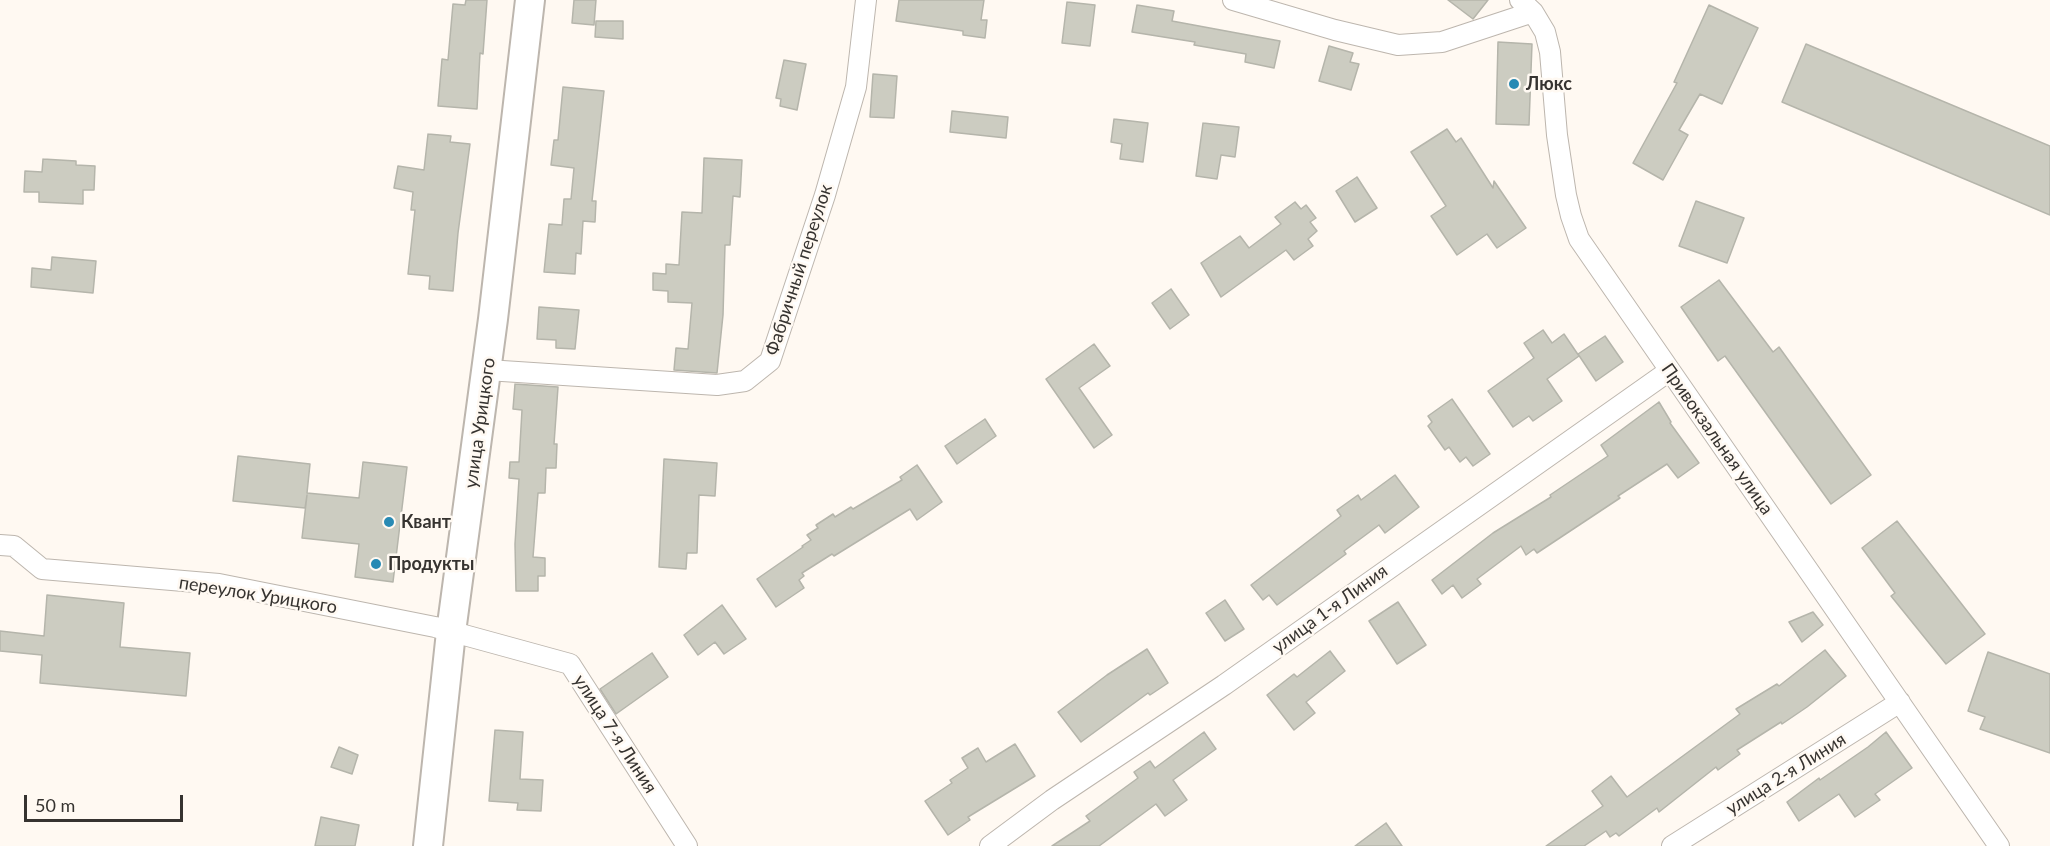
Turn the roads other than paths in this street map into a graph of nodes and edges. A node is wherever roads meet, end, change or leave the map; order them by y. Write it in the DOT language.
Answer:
graph roads {
  1 [pos="530,0"];
  2 [pos="866,0"];
  3 [pos="1233,0"];
  4 [pos="1527,6"];
  5 [pos="487,370"];
  6 [pos="1670,371"];
  7 [pos="0,545"];
  8 [pos="451,632"];
  9 [pos="1900,702"];
  10 [pos="428,846"];
  11 [pos="687,846"];
  12 [pos="990,846"];
  13 [pos="1672,846"];
  14 [pos="1999,846"];
  1 -- 5 [label="main road, улица Урицкого"];
  2 -- 5 [label="street, Фабричный переулок"];
  3 -- 4 [label="street"];
  4 -- 6 [label="street, Привокзальная улица"];
  5 -- 8 [label="main road, улица Урицкого"];
  6 -- 9 [label="street, Привокзальная улица"];
  6 -- 12 [label="street, улица 1-я Линия"];
  7 -- 8 [label="street, переулок Урицкого"];
  8 -- 10 [label="main road, улица Урицкого"];
  8 -- 11 [label="street, улица 7-я Линия"];
  9 -- 13 [label="street, улица 2-я Линия"];
  9 -- 14 [label="street, Привокзальная улица"];
}
